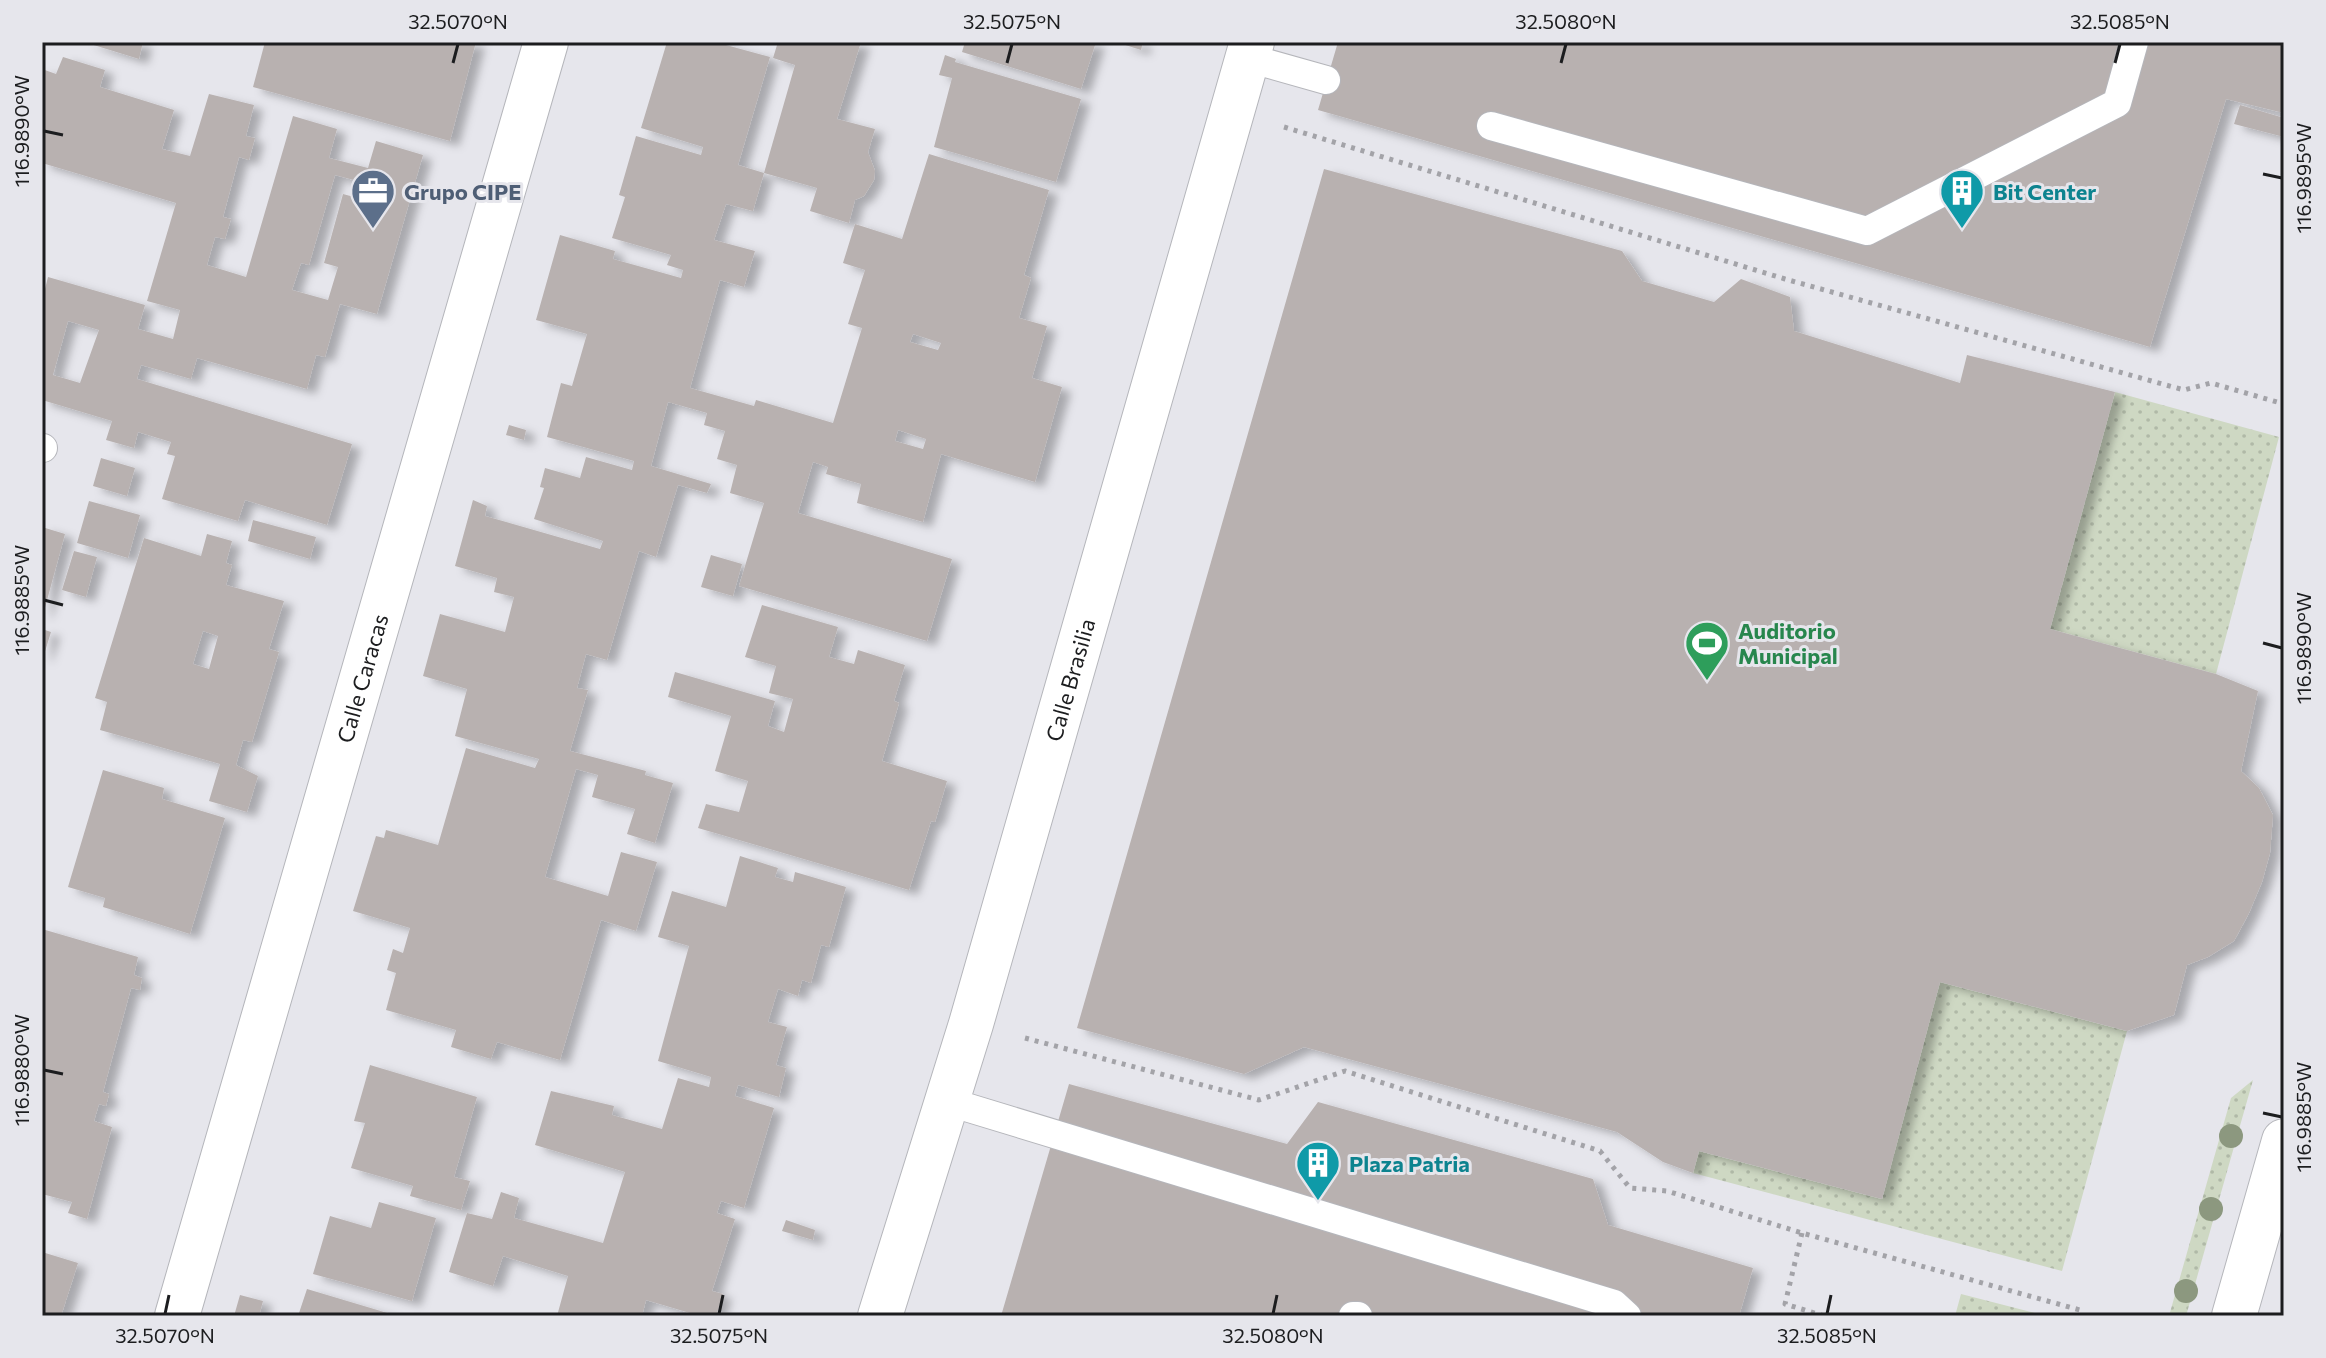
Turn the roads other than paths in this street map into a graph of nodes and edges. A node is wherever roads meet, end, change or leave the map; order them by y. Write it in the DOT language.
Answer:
graph roads {
  1 [pos="546,42"];
  2 [pos="2134,42"];
  3 [pos="1250,50"];
  4 [pos="1326,80"];
  5 [pos="1491,126"];
  6 [pos="946,1101"];
  7 [pos="2284,1141"];
  8 [pos="177,1316"];
  9 [pos="880,1316"];
  10 [pos="1627,1316"];
  11 [pos="2234,1316"];
  1 -- 8 [label="street, Calle Caracas"];
  2 -- 5 [label="lane"];
  3 -- 4 [label="lane"];
  3 -- 6 [label="street, Calle Brasilia"];
  6 -- 9 [label="street, Calle Brasilia"];
  6 -- 10 [label="lane"];
  7 -- 11 [label="street"];
}
